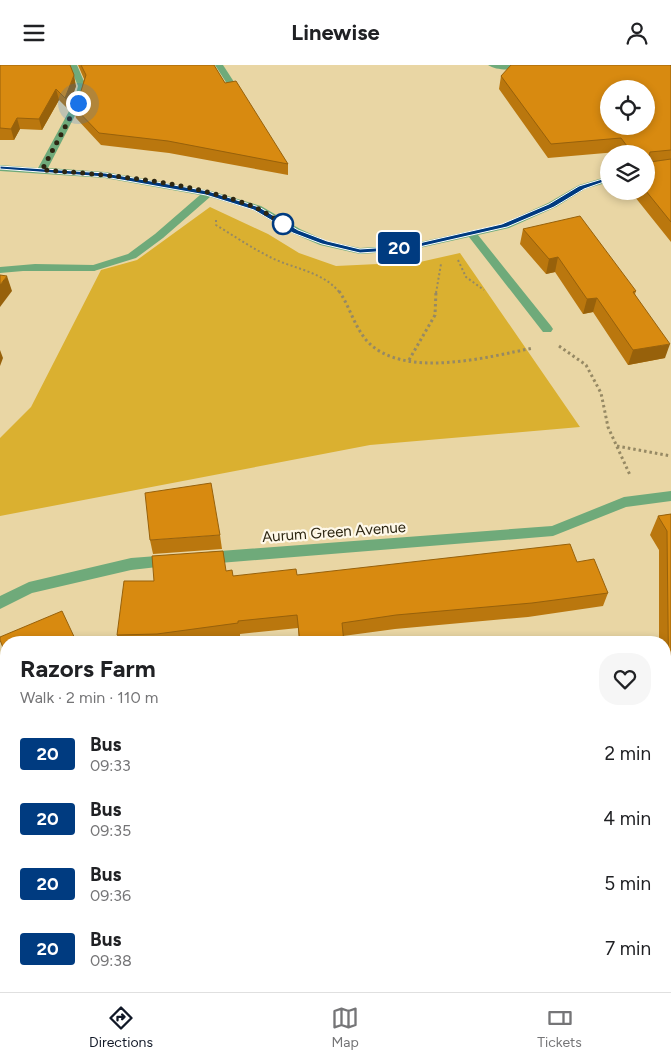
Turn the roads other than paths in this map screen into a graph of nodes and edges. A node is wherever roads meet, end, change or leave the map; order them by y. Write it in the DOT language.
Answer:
graph roads {
  1 [pos="73,65"];
  2 [pos="219,65"];
  3 [pos="492,65"];
  4 [pos="522,65"];
  5 [pos="232,85"];
  6 [pos="0,168"];
  7 [pos="42,170"];
  8 [pos="600,182"];
  9 [pos="208,193"];
  10 [pos="472,234"];
  11 [pos="0,270"];
  12 [pos="547,329"];
  13 [pos="671,496"];
  14 [pos="0,603"];
  1 -- 7 [label="street"];
  2 -- 5 [label="street"];
  3 -- 4 [label="street"];
  6 -- 7 [label="street"];
  7 -- 9 [label="street"];
  8 -- 10 [label="street"];
  9 -- 10 [label="street"];
  9 -- 11 [label="street"];
  10 -- 12 [label="street"];
  13 -- 14 [label="street, Aurum Green Avenue"];
}
